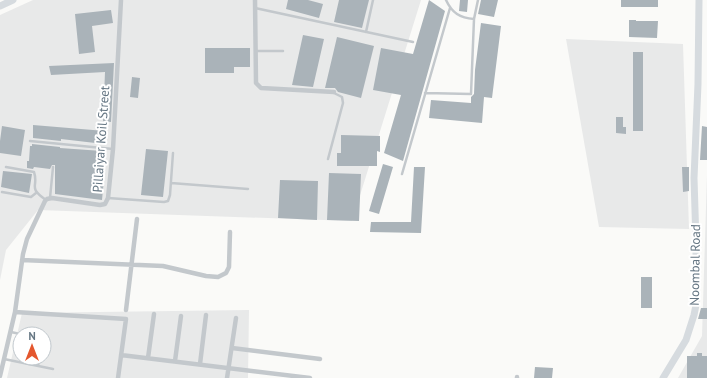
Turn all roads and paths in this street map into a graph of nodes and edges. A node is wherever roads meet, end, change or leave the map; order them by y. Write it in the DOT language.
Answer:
graph roads {
  1 [pos="13,0"];
  2 [pos="121,0"];
  3 [pos="254,0"];
  4 [pos="373,0"];
  5 [pos="446,0"];
  6 [pos="478,0"];
  7 [pos="699,0"];
  8 [pos="0,6"];
  9 [pos="255,8"];
  10 [pos="450,8"];
  11 [pos="474,19"];
  12 [pos="366,32"];
  13 [pos="413,42"];
  14 [pos="256,51"];
  15 [pos="283,51"];
  16 [pos="334,92"];
  17 [pos="425,93"];
  18 [pos="30,141"];
  19 [pos="113,149"];
  20 [pos="173,153"];
  21 [pos="328,160"];
  22 [pos="6,167"];
  23 [pos="53,167"];
  24 [pos="402,174"];
  25 [pos="171,183"];
  26 [pos="248,189"];
  27 [pos="2,192"];
  28 [pos="36,194"];
  29 [pos="108,198"];
  30 [pos="48,199"];
  31 [pos="137,219"];
  32 [pos="230,232"];
  33 [pos="22,260"];
  34 [pos="132,264"];
  35 [pos="126,310"];
  36 [pos="15,312"];
  37 [pos="154,314"];
  38 [pos="206,315"];
  39 [pos="181,316"];
  40 [pos="236,318"];
  41 [pos="10,332"];
  42 [pos="232,348"];
  43 [pos="121,354"];
  44 [pos="148,358"];
  45 [pos="4,359"];
  46 [pos="320,359"];
  47 [pos="12,361"];
  48 [pos="175,361"];
  49 [pos="200,364"];
  50 [pos="38,366"];
  51 [pos="229,368"];
  52 [pos="53,369"];
  53 [pos="0,376"];
  54 [pos="118,378"];
  55 [pos="227,378"];
  56 [pos="310,378"];
  57 [pos="663,378"];
  1 -- 8 [label="street"];
  2 -- 19 [label="street, Pillaiyar Koil Street"];
  3 -- 9 [label="street"];
  4 -- 12 [label="lane"];
  5 -- 10 [label="lane"];
  6 -- 11 [label="lane"];
  7 -- 57 [label="street, Noombal Road"];
  9 -- 12 [label="lane"];
  9 -- 14 [label="street"];
  10 -- 11 [label="lane"];
  10 -- 17 [label="lane"];
  11 -- 17 [label="lane"];
  12 -- 13 [label="lane"];
  14 -- 15 [label="lane"];
  14 -- 16 [label="street"];
  16 -- 21 [label="lane"];
  17 -- 24 [label="lane"];
  18 -- 19 [label="lane"];
  19 -- 29 [label="street, Pillaiyar Koil Street"];
  20 -- 25 [label="lane"];
  22 -- 28 [label="lane"];
  23 -- 30 [label="lane"];
  25 -- 26 [label="lane"];
  25 -- 29 [label="lane"];
  27 -- 28 [label="lane"];
  28 -- 30 [label="lane"];
  29 -- 30 [label="street, Pillaiyar Koil Street"];
  30 -- 33 [label="street"];
  31 -- 34 [label="street"];
  32 -- 34 [label="street"];
  33 -- 34 [label="street"];
  33 -- 36 [label="street"];
  34 -- 35 [label="street"];
  36 -- 41 [label="street"];
  36 -- 43 [label="street"];
  37 -- 44 [label="street"];
  38 -- 49 [label="street"];
  39 -- 48 [label="street"];
  40 -- 42 [label="street"];
  41 -- 45 [label="street"];
  42 -- 46 [label="street"];
  42 -- 51 [label="street"];
  43 -- 44 [label="street"];
  43 -- 54 [label="street"];
  44 -- 48 [label="street"];
  45 -- 47 [label="lane"];
  45 -- 53 [label="street"];
  48 -- 49 [label="street"];
  49 -- 51 [label="street"];
  50 -- 52 [label="lane"];
  51 -- 55 [label="street"];
  51 -- 56 [label="street"];
}
